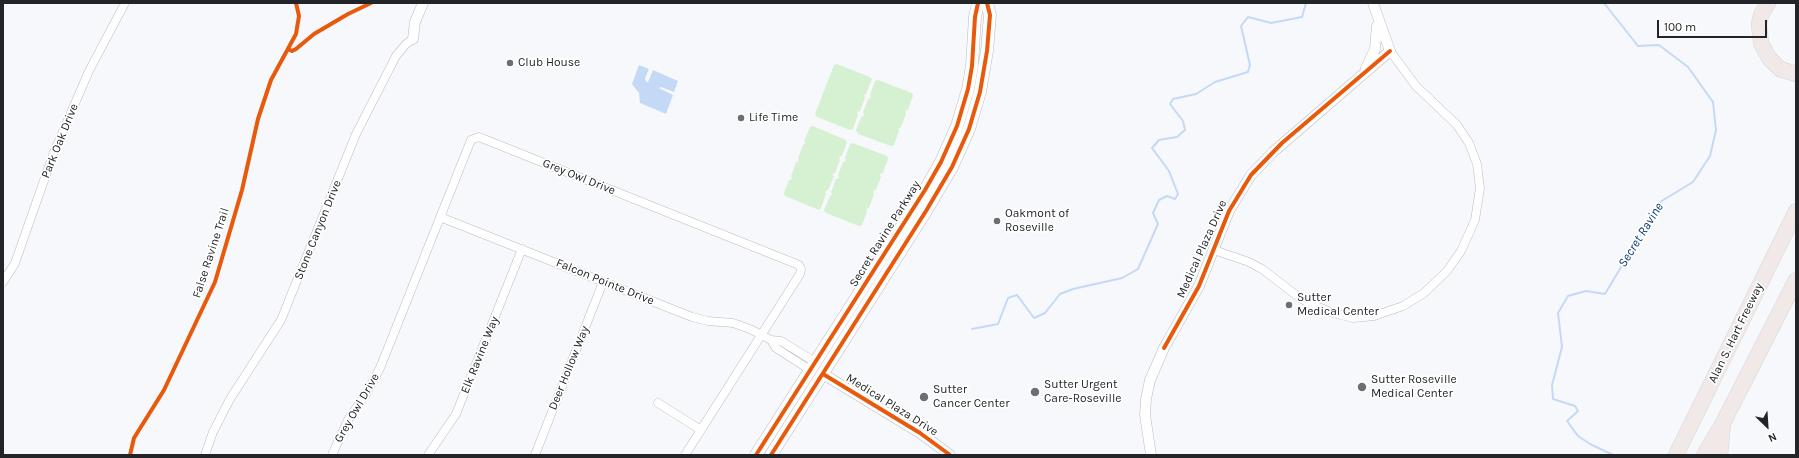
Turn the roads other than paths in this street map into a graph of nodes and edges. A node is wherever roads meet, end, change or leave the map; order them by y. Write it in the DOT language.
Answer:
graph roads {
  1 [pos="126,3"];
  2 [pos="423,3"];
  3 [pos="978,3"];
  4 [pos="987,3"];
  5 [pos="1373,3"];
  6 [pos="1768,3"];
  7 [pos="1377,18"];
  8 [pos="413,39"];
  9 [pos="1390,51"];
  10 [pos="1796,74"];
  11 [pos="1362,75"];
  12 [pos="1796,211"];
  13 [pos="440,217"];
  14 [pos="522,249"];
  15 [pos="1214,250"];
  16 [pos="1796,280"];
  17 [pos="3,282"];
  18 [pos="603,282"];
  19 [pos="762,334"];
  20 [pos="772,340"];
  21 [pos="796,350"];
  22 [pos="791,358"];
  23 [pos="813,366"];
  24 [pos="823,374"];
  25 [pos="658,403"];
  26 [pos="1723,423"];
  27 [pos="701,430"];
  28 [pos="205,455"];
  29 [pos="332,455"];
  30 [pos="428,455"];
  31 [pos="535,455"];
  32 [pos="685,455"];
  33 [pos="756,455"];
  34 [pos="771,455"];
  35 [pos="950,455"];
  36 [pos="1151,455"];
  37 [pos="1676,455"];
  38 [pos="1704,455"];
  39 [pos="1720,455"];
  1 -- 17 [label="street, Park Oak Drive"];
  2 -- 8 [label="street, Stone Canyon Drive"];
  3 -- 23 [label="main road, Secret Ravine Parkway"];
  4 -- 24 [label="main road, Secret Ravine Parkway"];
  5 -- 7 [label="street, Medical Plaza Drive"];
  6 -- 10 [label="highway"];
  7 -- 9 [label="street, Medical Plaza Drive"];
  7 -- 11 [label="street"];
  8 -- 28 [label="street, Stone Canyon Drive"];
  9 -- 11 [label="street, Medical Plaza Drive"];
  9 -- 15 [label="street, Medical Plaza Drive"];
  11 -- 15 [label="street, Medical Plaza Drive"];
  12 -- 37 [label="highway, Alan S. Hart Freeway"];
  13 -- 14 [label="street, Falcon Pointe Drive"];
  13 -- 19 [label="street, Grey Owl Drive"];
  13 -- 29 [label="street, Grey Owl Drive"];
  14 -- 18 [label="street, Falcon Pointe Drive"];
  14 -- 30 [label="street, Elk Ravine Way"];
  15 -- 36 [label="street, Medical Plaza Drive"];
  16 -- 26 [label="highway"];
  18 -- 19 [label="street, Falcon Pointe Drive"];
  18 -- 31 [label="street, Deer Hollow Way"];
  19 -- 20 [label="street, Falcon Pointe Drive"];
  19 -- 27 [label="street, Grey Owl Drive"];
  20 -- 21 [label="street, Falcon Pointe Drive"];
  20 -- 22 [label="street, Falcon Pointe Drive"];
  21 -- 22 [label="street"];
  21 -- 23 [label="street, Falcon Pointe Drive"];
  22 -- 23 [label="street, Falcon Pointe Drive"];
  23 -- 24 [label="main road"];
  23 -- 33 [label="main road, Secret Ravine Parkway"];
  24 -- 34 [label="main road, Secret Ravine Parkway"];
  24 -- 35 [label="street, Medical Plaza Drive"];
  25 -- 27 [label="street"];
  26 -- 38 [label="highway"];
  26 -- 39 [label="highway"];
  27 -- 32 [label="street, Grey Owl Drive"];
}
